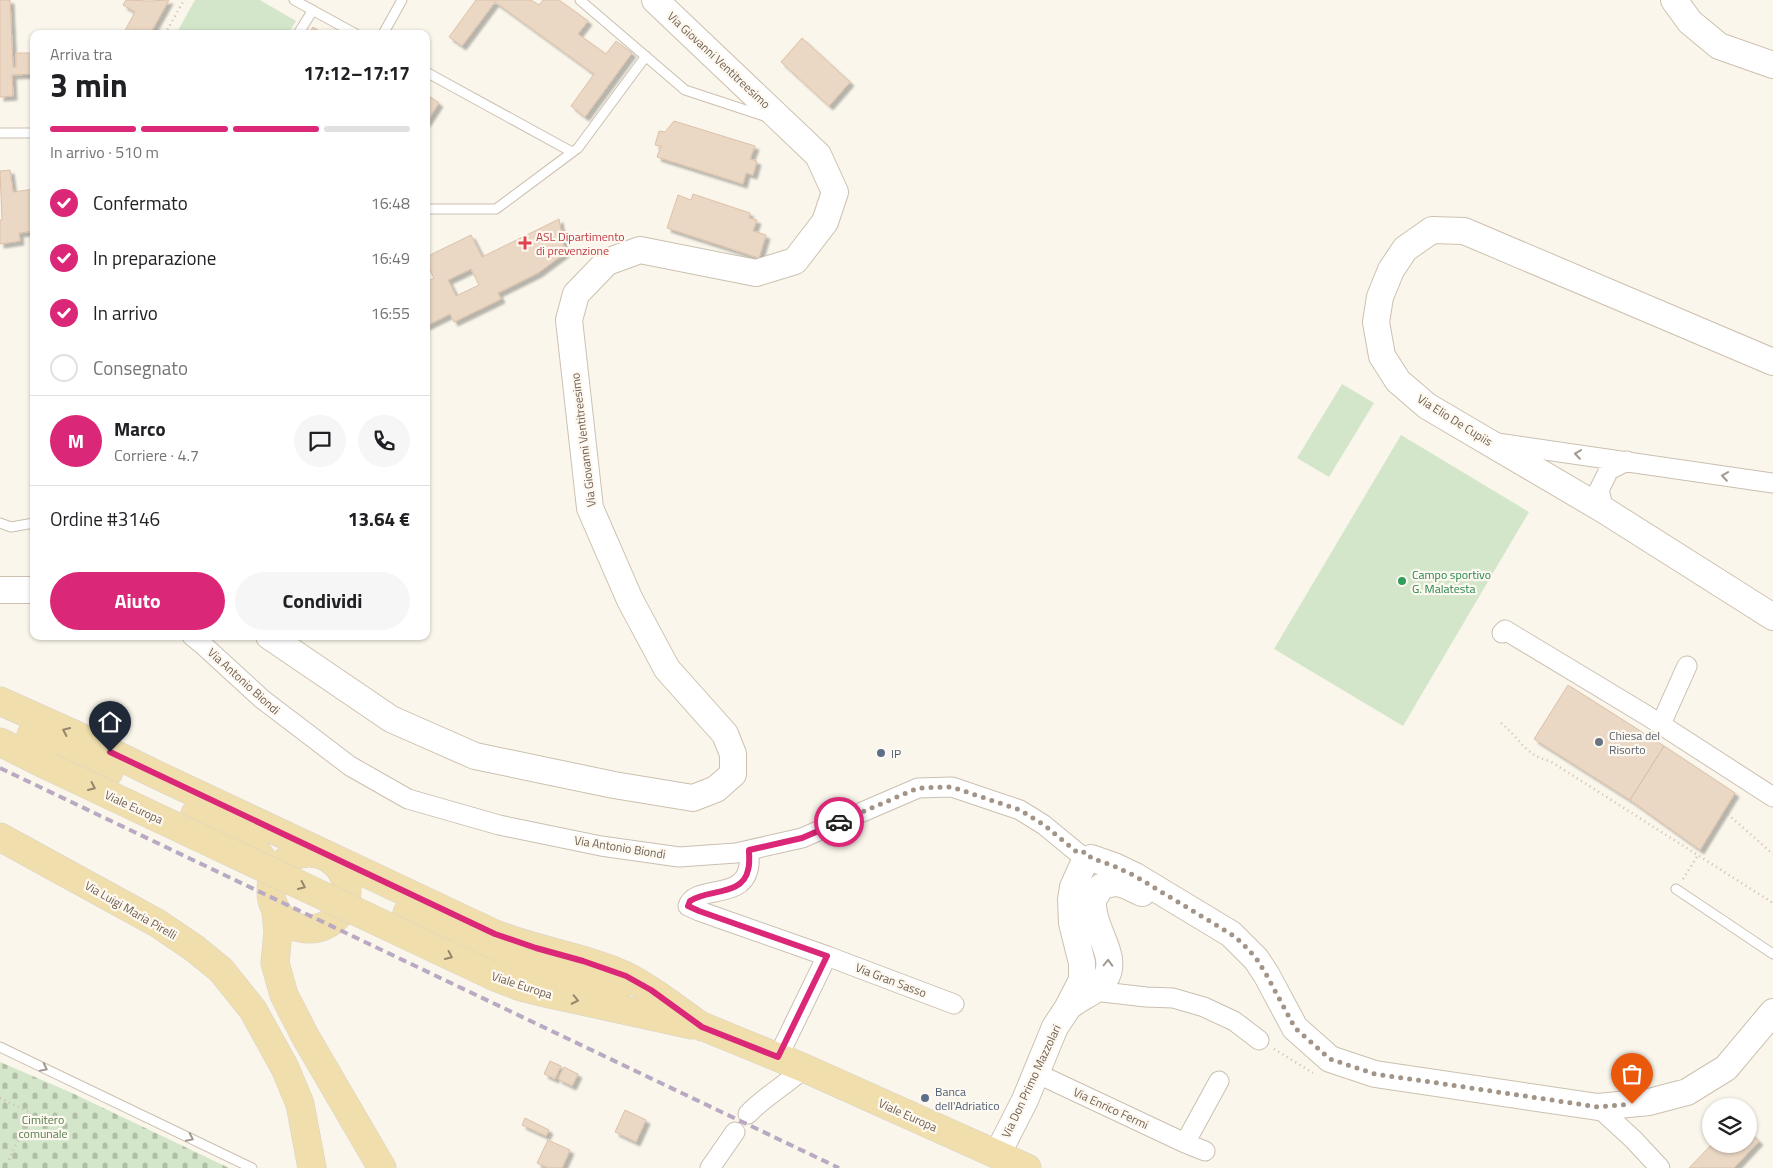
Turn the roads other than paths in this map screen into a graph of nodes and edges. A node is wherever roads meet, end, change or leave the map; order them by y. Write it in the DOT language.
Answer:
graph roads {
  1 [pos="294,0"];
  2 [pos="402,0"];
  3 [pos="580,0"];
  4 [pos="655,0"];
  5 [pos="1674,0"];
  6 [pos="313,10"];
  7 [pos="300,30"];
  8 [pos="349,30"];
  9 [pos="385,30"];
  10 [pos="646,56"];
  11 [pos="1773,65"];
  12 [pos="430,74"];
  13 [pos="784,122"];
  14 [pos="0,133"];
  15 [pos="30,133"];
  16 [pos="572,152"];
  17 [pos="430,209"];
  18 [pos="1773,362"];
  19 [pos="1488,442"];
  20 [pos="1627,461"];
  21 [pos="1773,483"];
  22 [pos="1604,510"];
  23 [pos="0,523"];
  24 [pos="30,524"];
  25 [pos="0,590"];
  26 [pos="30,590"];
  27 [pos="1773,617"];
  28 [pos="1502,633"];
  29 [pos="197,640"];
  30 [pos="275,640"];
  31 [pos="1687,666"];
  32 [pos="0,701"];
  33 [pos="0,720"];
  34 [pos="1661,724"];
  35 [pos="0,742"];
  36 [pos="1773,797"];
  37 [pos="228,829"];
  38 [pos="0,837"];
  39 [pos="749,850"];
  40 [pos="300,854"];
  41 [pos="1084,859"];
  42 [pos="343,875"];
  43 [pos="273,877"];
  44 [pos="1676,889"];
  45 [pos="276,912"];
  46 [pos="406,913"];
  47 [pos="339,914"];
  48 [pos="307,930"];
  49 [pos="1231,934"];
  50 [pos="1773,954"];
  51 [pos="827,956"];
  52 [pos="280,979"];
  53 [pos="1094,991"];
  54 [pos="954,1004"];
  55 [pos="1067,1009"];
  56 [pos="1773,1012"];
  57 [pos="702,1027"];
  58 [pos="1259,1040"];
  59 [pos="0,1047"];
  60 [pos="778,1057"];
  61 [pos="804,1068"];
  62 [pos="1036,1073"];
  63 [pos="1219,1080"];
  64 [pos="1598,1107"];
  65 [pos="748,1114"];
  66 [pos="735,1132"];
  67 [pos="1185,1143"];
  68 [pos="1205,1151"];
  69 [pos="1009,1162"];
  70 [pos="252,1168"];
  71 [pos="312,1168"];
  72 [pos="382,1168"];
  73 [pos="710,1168"];
  74 [pos="1660,1168"];
  1 -- 6 [label="lane"];
  2 -- 9 [label="lane"];
  3 -- 10 [label="lane"];
  4 -- 13 [label="street, Via Giovanni Ventitreesimo"];
  5 -- 11 [label="street"];
  6 -- 7 [label="lane"];
  6 -- 8 [label="lane"];
  10 -- 13 [label="lane"];
  10 -- 16 [label="lane"];
  12 -- 16 [label="lane"];
  13 -- 30 [label="street, Via Giovanni Ventitreesimo"];
  14 -- 15 [label="lane"];
  16 -- 17 [label="lane"];
  18 -- 19 [label="street, Via Elio De Cupiis"];
  20 -- 19 [label="street, one-way"];
  19 -- 22 [label="street, Via Elio De Cupiis"];
  21 -- 20 [label="street, one-way"];
  20 -- 22 [label="street"];
  22 -- 27 [label="street, Via Elio De Cupiis"];
  23 -- 24 [label="lane"];
  25 -- 26 [label="street"];
  28 -- 34 [label="street"];
  29 -- 39 [label="street, Via Antonio Biondi"];
  31 -- 34 [label="street"];
  57 -- 32 [label="main road, Viale Europa, one-way"];
  33 -- 37 [label="main road, Viale Europa"];
  34 -- 36 [label="street"];
  35 -- 57 [label="main road, Viale Europa, one-way, bridge"];
  37 -- 40 [label="main road, Viale Europa"];
  37 -- 43 [label="main road, Viale Europa"];
  38 -- 71 [label="main road, Via Luigi Maria Pirelli"];
  39 -- 41 [label="street, Via Antonio Biondi"];
  39 -- 51 [label="street, Via Gran Sasso"];
  40 -- 42 [label="main road"];
  40 -- 43 [label="main road"];
  41 -- 49 [label="street, Via Don Primo Mazzolari"];
  41 -- 55 [label="street, Via Don Primo Mazzolari"];
  42 -- 46 [label="main road, Viale Europa"];
  42 -- 47 [label="main road"];
  43 -- 45 [label="main road"];
  44 -- 50 [label="lane"];
  45 -- 48 [label="main road"];
  45 -- 52 [label="main road"];
  46 -- 47 [label="main road, Viale Europa"];
  46 -- 57 [label="main road, Viale Europa"];
  47 -- 48 [label="main road"];
  48 -- 52 [label="main road"];
  53 -- 49 [label="street, Via Don Primo Mazzolari, one-way"];
  49 -- 64 [label="street, Via Don Primo Mazzolari"];
  51 -- 54 [label="street, Via Gran Sasso"];
  51 -- 60 [label="street"];
  52 -- 72 [label="main road"];
  53 -- 55 [label="street, Via Don Primo Mazzolari"];
  53 -- 58 [label="street"];
  55 -- 62 [label="street, Via Don Primo Mazzolari"];
  56 -- 64 [label="street"];
  57 -- 60 [label="main road, Viale Europa"];
  59 -- 70 [label="lane, one-way"];
  60 -- 61 [label="main road, Viale Europa"];
  61 -- 65 [label="street"];
  61 -- 69 [label="main road, Viale Europa"];
  62 -- 67 [label="street, Via Enrico Fermi"];
  62 -- 69 [label="street, Via Don Primo Mazzolari"];
  63 -- 67 [label="street"];
  64 -- 74 [label="street"];
  66 -- 73 [label="street"];
  67 -- 68 [label="street, Via Enrico Fermi"];
}
